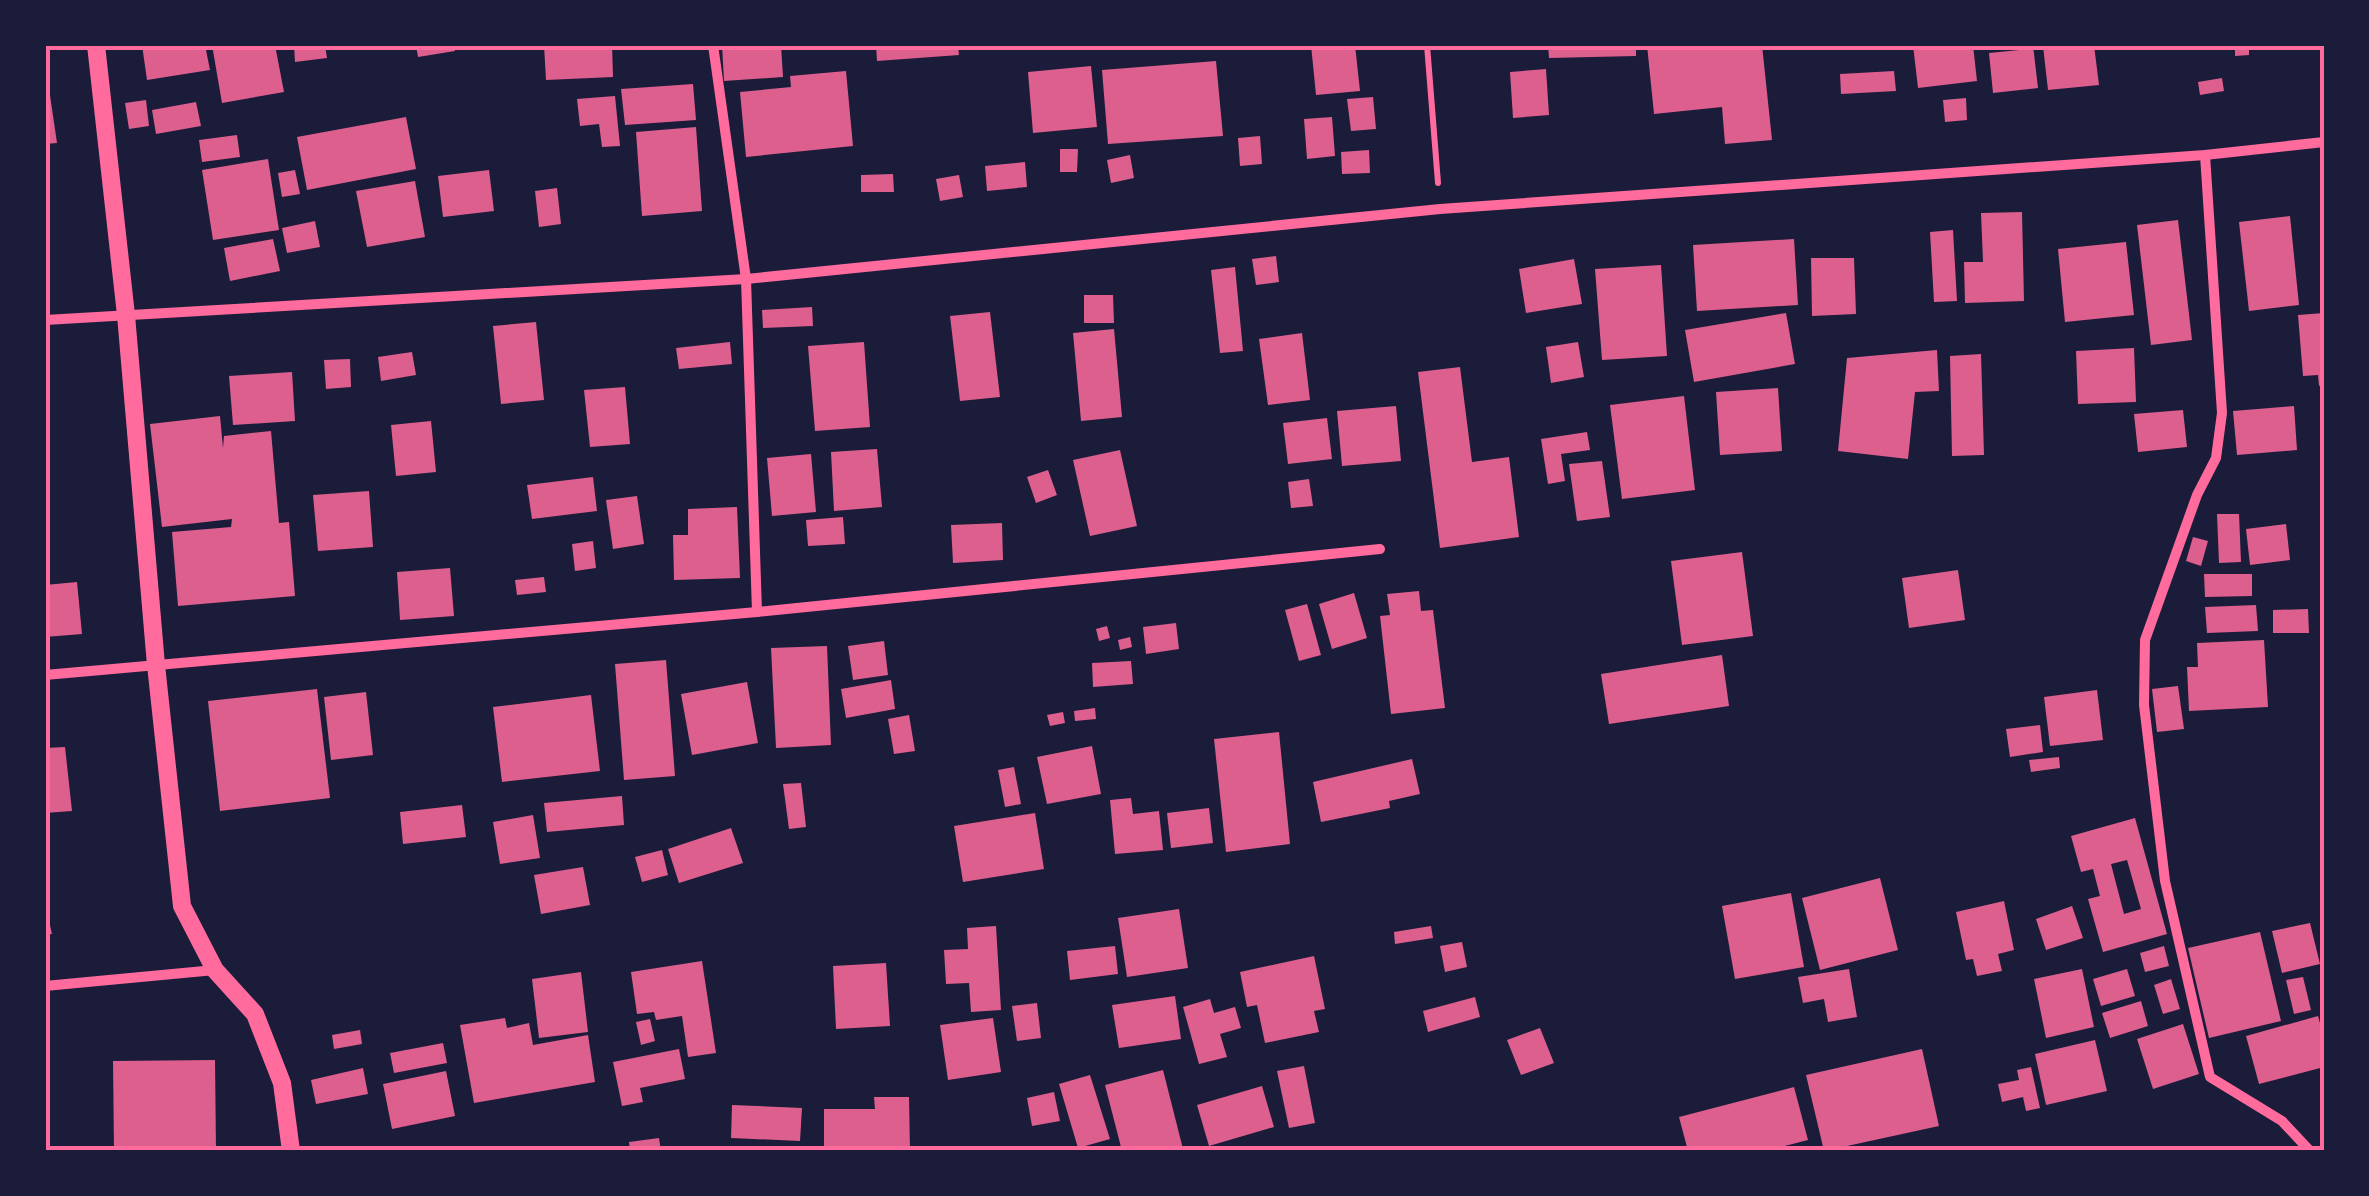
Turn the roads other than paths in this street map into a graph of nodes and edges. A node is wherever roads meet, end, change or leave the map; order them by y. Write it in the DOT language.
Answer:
graph roads {
  1 [pos="96,45"];
  2 [pos="714,45"];
  3 [pos="2324,142"];
  4 [pos="2205,155"];
  5 [pos="746,279"];
  6 [pos="126,315"];
  7 [pos="45,320"];
  8 [pos="1380,548"];
  9 [pos="757,612"];
  10 [pos="156,665"];
  11 [pos="45,675"];
  12 [pos="215,970"];
  13 [pos="45,986"];
  14 [pos="291,1151"];
  15 [pos="2310,1151"];
  1 -- 6 [label="street"];
  2 -- 5 [label="street"];
  3 -- 4 [label="street"];
  4 -- 5 [label="street"];
  4 -- 15 [label="street"];
  5 -- 6 [label="street"];
  5 -- 9 [label="street"];
  6 -- 7 [label="street"];
  6 -- 10 [label="street"];
  8 -- 9 [label="street"];
  9 -- 10 [label="street"];
  10 -- 11 [label="street"];
  10 -- 12 [label="street"];
  12 -- 13 [label="street"];
  12 -- 14 [label="street"];
}
